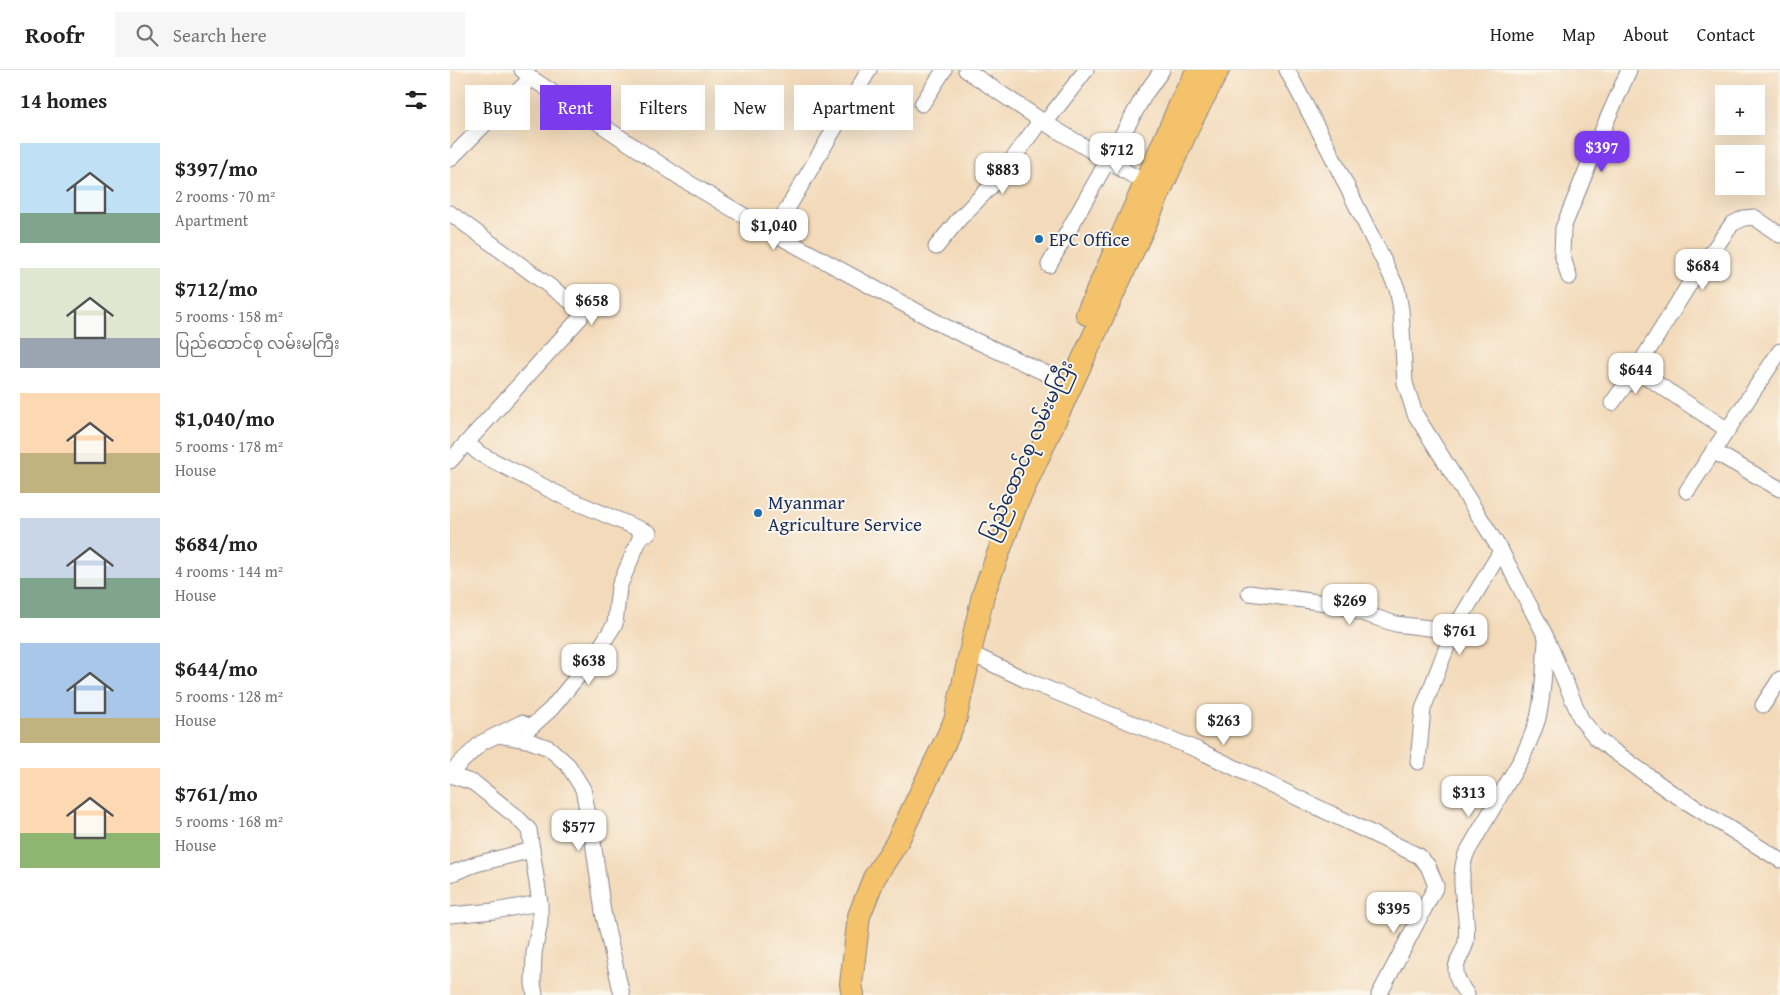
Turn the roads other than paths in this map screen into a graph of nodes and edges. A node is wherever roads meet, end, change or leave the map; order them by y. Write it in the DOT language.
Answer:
graph roads {
  1 [pos="869,70"];
  2 [pos="944,70"];
  3 [pos="966,70"];
  4 [pos="1086,70"];
  5 [pos="1162,70"];
  6 [pos="1198,70"];
  7 [pos="1218,70"];
  8 [pos="1287,70"];
  9 [pos="1629,70"];
  10 [pos="526,74"];
  11 [pos="922,104"];
  12 [pos="1043,121"];
  13 [pos="450,159"];
  14 [pos="1108,160"];
  15 [pos="1145,182"];
  16 [pos="450,213"];
  17 [pos="773,233"];
  18 [pos="1780,235"];
  19 [pos="936,247"];
  20 [pos="1049,265"];
  21 [pos="1569,276"];
  22 [pos="1780,351"];
  23 [pos="1636,370"];
  24 [pos="1058,379"];
  25 [pos="1612,403"];
  26 [pos="1728,430"];
  27 [pos="456,450"];
  28 [pos="1713,451"];
  29 [pos="1780,489"];
  30 [pos="1687,491"];
  31 [pos="1501,551"];
  32 [pos="1249,593"];
  33 [pos="1453,631"];
  34 [pos="1546,637"];
  35 [pos="970,653"];
  36 [pos="1780,679"];
  37 [pos="1763,705"];
  38 [pos="498,735"];
  39 [pos="1418,762"];
  40 [pos="450,774"];
  41 [pos="896,844"];
  42 [pos="532,850"];
  43 [pos="1780,860"];
  44 [pos="450,874"];
  45 [pos="540,903"];
  46 [pos="450,915"];
  47 [pos="535,995"];
  48 [pos="622,995"];
  49 [pos="853,995"];
  50 [pos="1379,995"];
  51 [pos="1467,995"];
  1 -- 17 [label="street"];
  2 -- 11 [label="street"];
  3 -- 12 [label="street"];
  4 -- 12 [label="street"];
  5 -- 14 [label="street"];
  6 -- 15 [label="main road, ပြည်ထောင်စု လမ်းမကြီး"];
  7 -- 35 [label="main road"];
  8 -- 31 [label="street"];
  9 -- 21 [label="street"];
  10 -- 13 [label="street"];
  10 -- 17 [label="street"];
  12 -- 14 [label="street"];
  12 -- 19 [label="street"];
  14 -- 15 [label="street"];
  14 -- 20 [label="street"];
  15 -- 24 [label="main road, ပြည်ထောင်စု လမ်းမကြီး"];
  16 -- 27 [label="street"];
  17 -- 24 [label="street"];
  18 -- 23 [label="street"];
  22 -- 26 [label="street"];
  23 -- 25 [label="street"];
  23 -- 26 [label="street"];
  24 -- 41 [label="main road, ပြည်ထောင်စု လမ်းမကြီး"];
  26 -- 28 [label="street"];
  27 -- 38 [label="street"];
  28 -- 29 [label="street"];
  28 -- 30 [label="street"];
  31 -- 33 [label="street"];
  31 -- 34 [label="street"];
  32 -- 33 [label="street"];
  33 -- 39 [label="street"];
  34 -- 43 [label="street"];
  34 -- 51 [label="street"];
  35 -- 41 [label="main road"];
  35 -- 50 [label="street"];
  36 -- 37 [label="street"];
  38 -- 40 [label="street"];
  38 -- 48 [label="street"];
  40 -- 42 [label="street"];
  41 -- 49 [label="main road"];
  42 -- 44 [label="street"];
  42 -- 45 [label="street"];
  45 -- 46 [label="street"];
  45 -- 47 [label="street"];
}
